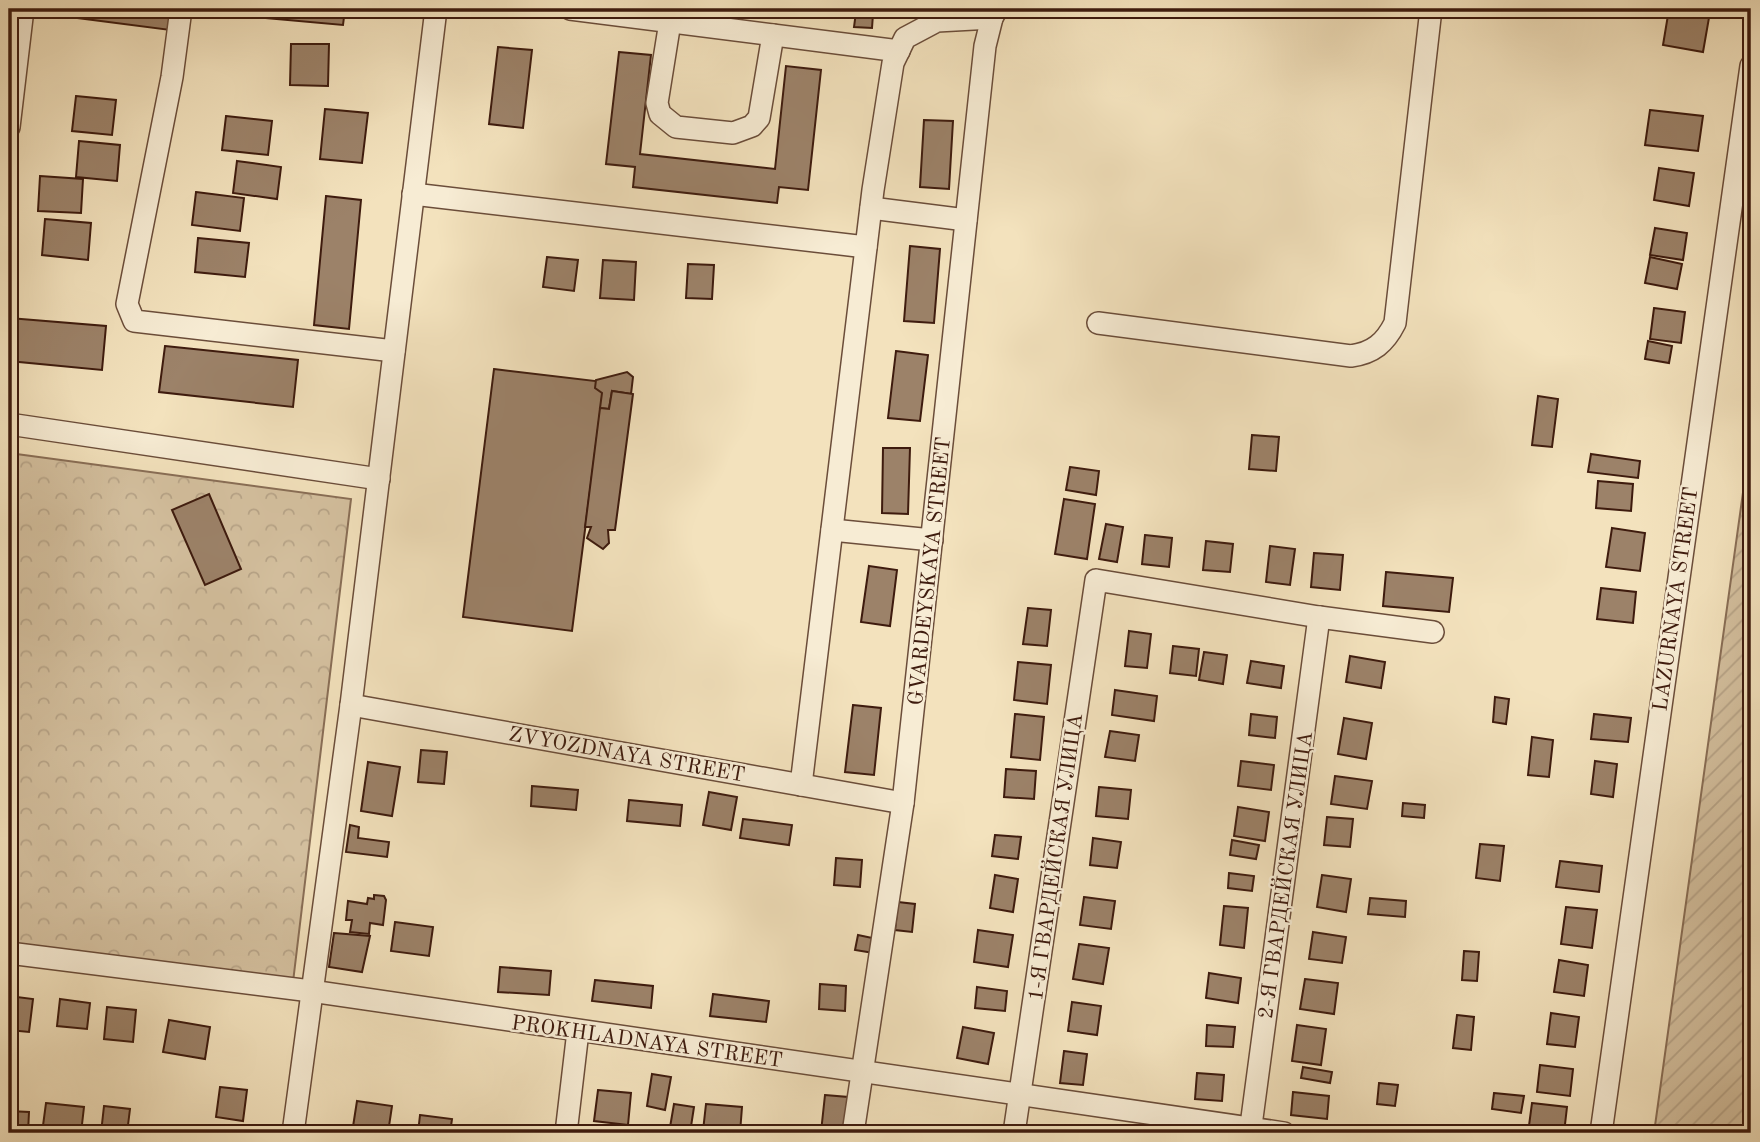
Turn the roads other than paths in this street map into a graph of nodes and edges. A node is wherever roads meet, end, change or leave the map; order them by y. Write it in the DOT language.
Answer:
graph roads {
  1 [pos="23,9"];
  2 [pos="181,9"];
  3 [pos="441,9"];
  4 [pos="570,9"];
  5 [pos="1431,9"];
  6 [pos="995,13"];
  7 [pos="670,22"];
  8 [pos="773,35"];
  9 [pos="899,51"];
  10 [pos="1751,66"];
  11 [pos="9,127"];
  12 [pos="414,194"];
  13 [pos="871,208"];
  14 [pos="967,220"];
  15 [pos="866,247"];
  16 [pos="1098,323"];
  17 [pos="394,351"];
  18 [pos="9,424"];
  19 [pos="379,479"];
  20 [pos="832,530"];
  21 [pos="932,540"];
  22 [pos="1320,617"];
  23 [pos="1433,632"];
  24 [pos="351,705"];
  25 [pos="802,785"];
  26 [pos="903,803"];
  27 [pos="9,953"];
  28 [pos="311,991"];
  29 [pos="578,1031"];
  30 [pos="863,1073"];
  31 [pos="1020,1094"];
  32 [pos="1251,1131"];
  33 [pos="293,1133"];
  34 [pos="566,1133"];
  35 [pos="853,1133"];
  36 [pos="1014,1133"];
  37 [pos="1284,1133"];
  38 [pos="1601,1133"];
  1 -- 11 [label="street"];
  2 -- 17 [label="street"];
  3 -- 12 [label="street"];
  4 -- 7 [label="street"];
  5 -- 16 [label="street"];
  6 -- 9 [label="street"];
  6 -- 14 [label="street, GVARDEYSKAYA STREET"];
  7 -- 8 [label="street"];
  7 -- 8 [label="street"];
  8 -- 9 [label="street"];
  9 -- 13 [label="street"];
  10 -- 38 [label="street, LAZURNAYA STREET"];
  12 -- 15 [label="street"];
  12 -- 17 [label="street"];
  13 -- 14 [label="street"];
  13 -- 15 [label="street"];
  14 -- 21 [label="street, GVARDEYSKAYA STREET"];
  15 -- 20 [label="street"];
  17 -- 19 [label="street"];
  18 -- 19 [label="street"];
  19 -- 24 [label="street"];
  20 -- 21 [label="street"];
  20 -- 25 [label="street"];
  21 -- 26 [label="street, GVARDEYSKAYA STREET"];
  22 -- 23 [label="street"];
  22 -- 31 [label="street, 1-Я ГВАРДЕЙСКАЯ УЛИЦА"];
  22 -- 32 [label="street, 2-Я ГВАРДЕЙСКАЯ УЛИЦА"];
  24 -- 25 [label="street, ZVYOZDNAYA STREET"];
  24 -- 28 [label="street"];
  25 -- 26 [label="street, ZVYOZDNAYA STREET"];
  26 -- 30 [label="street, GVARDEYSKAYA STREET"];
  27 -- 28 [label="street, PROKHLADNAYA STREET"];
  28 -- 29 [label="street, PROKHLADNAYA STREET"];
  28 -- 33 [label="street"];
  29 -- 30 [label="street, PROKHLADNAYA STREET"];
  29 -- 34 [label="street"];
  30 -- 31 [label="street, PROKHLADNAYA STREET"];
  30 -- 35 [label="street, GVARDEYSKAYA STREET"];
  31 -- 32 [label="street, PROKHLADNAYA STREET"];
  31 -- 36 [label="street, 1-Я ГВАРДЕЙСКАЯ УЛИЦА"];
  32 -- 37 [label="street, PROKHLADNAYA STREET"];
}
